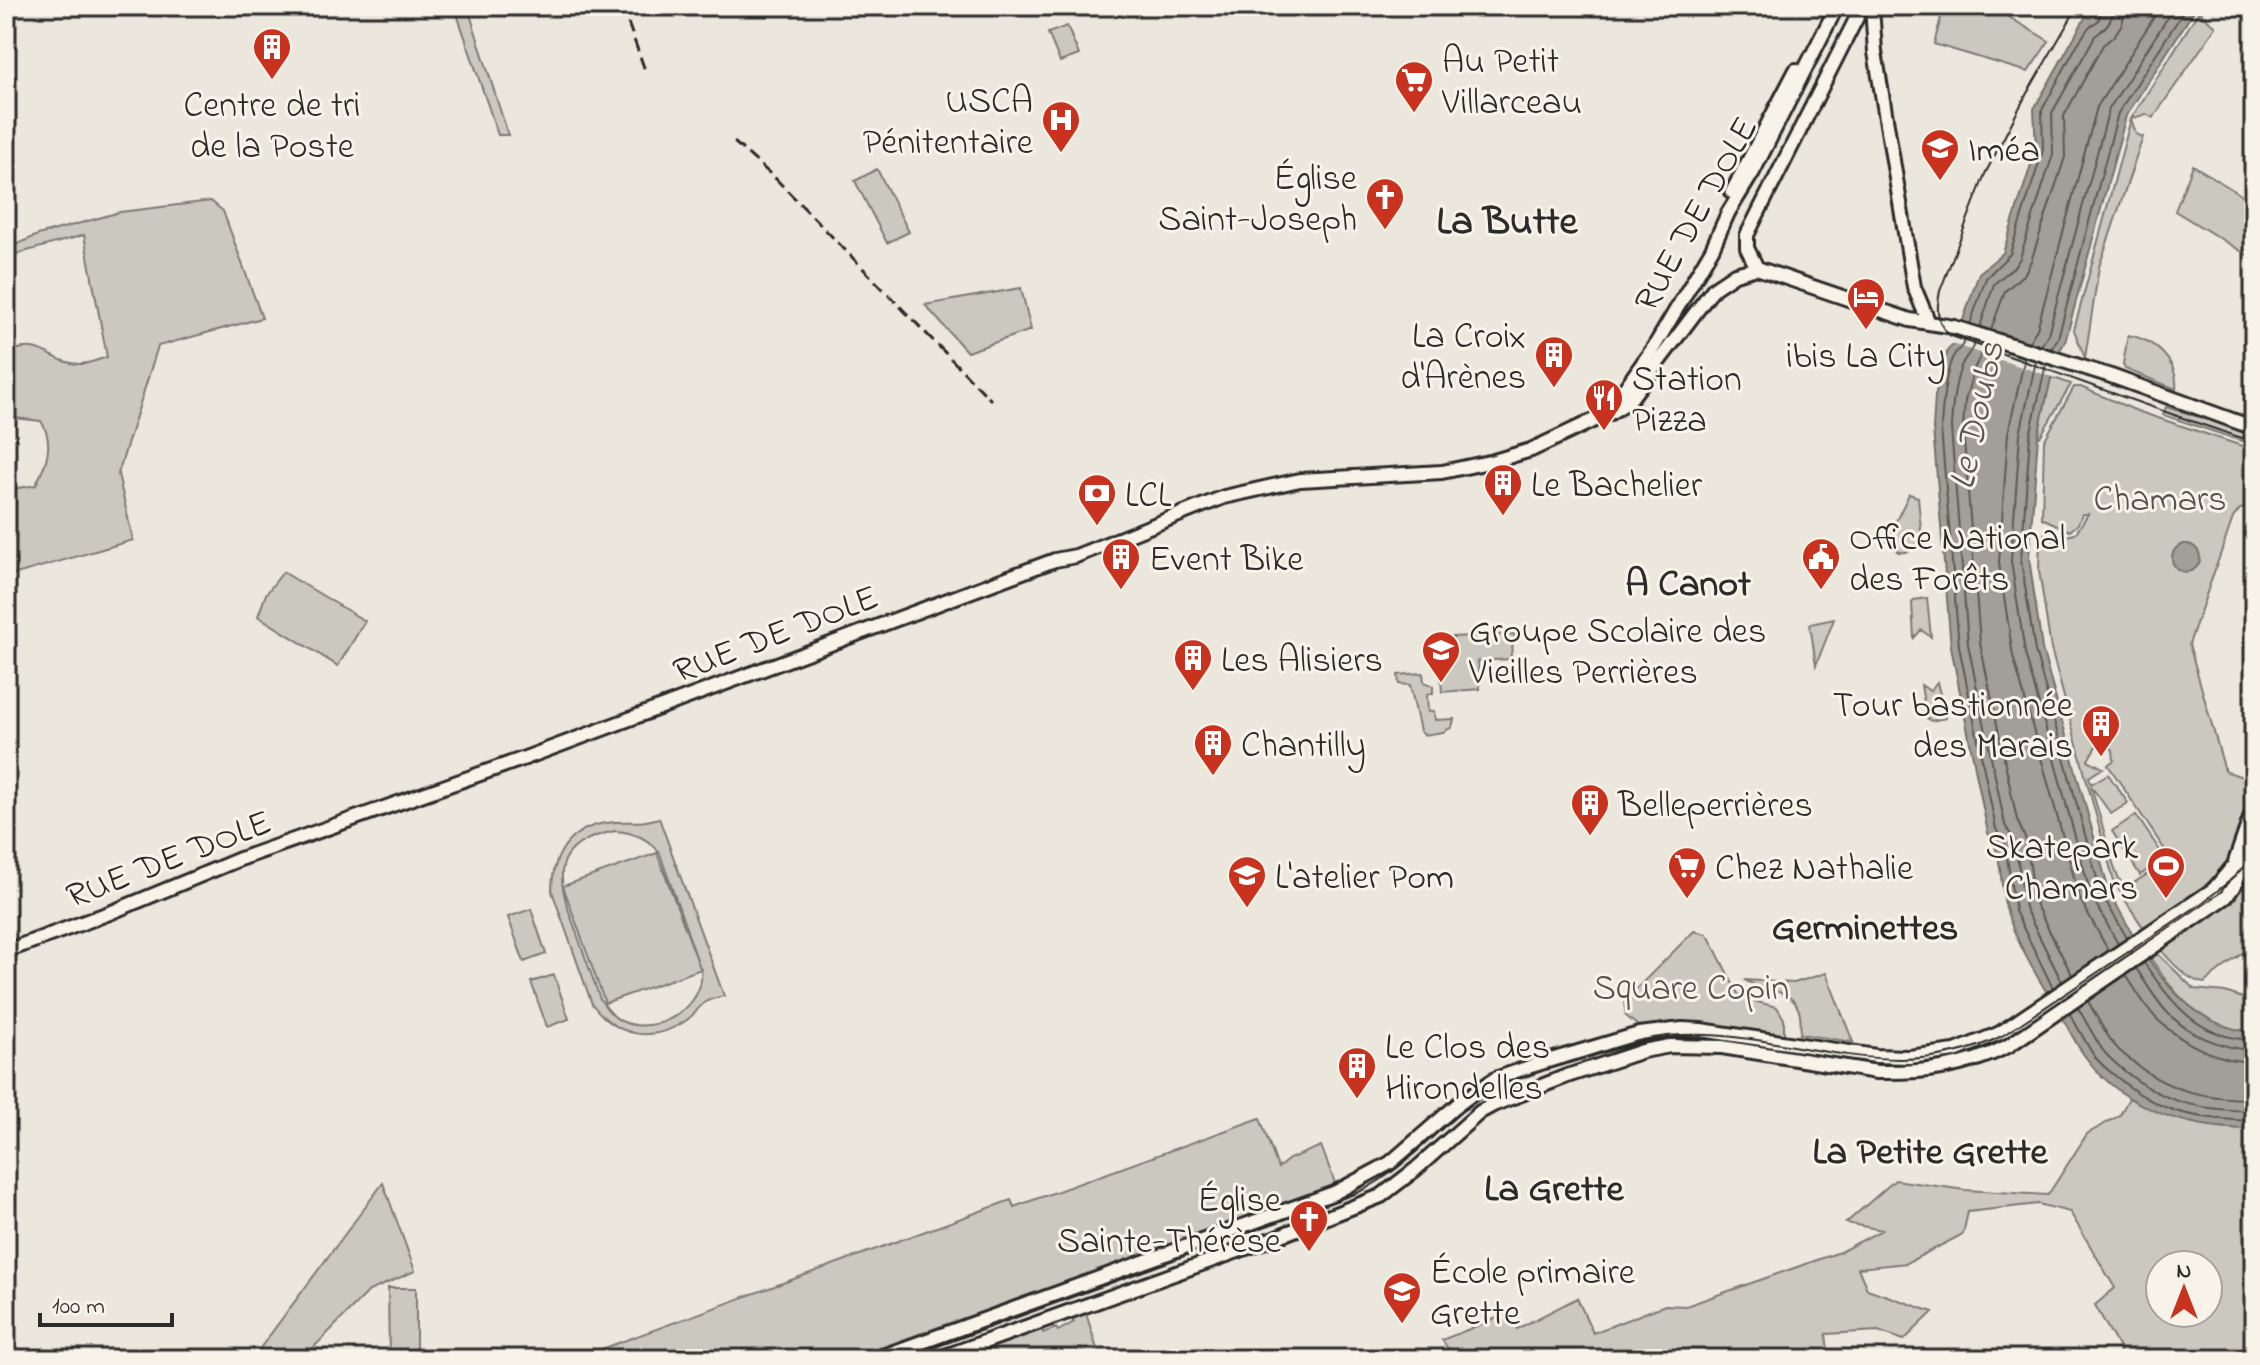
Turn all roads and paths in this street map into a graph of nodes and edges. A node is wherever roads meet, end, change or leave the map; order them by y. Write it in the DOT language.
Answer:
graph roads {
  1 [pos="1829,6"];
  2 [pos="1837,6"];
  3 [pos="1859,6"];
  4 [pos="1872,6"];
  5 [pos="1757,268"];
  6 [pos="1914,287"];
  7 [pos="1892,313"];
  8 [pos="1929,323"];
  9 [pos="1607,414"];
  10 [pos="1579,428"];
  11 [pos="2254,428"];
  12 [pos="2254,807"];
  13 [pos="2254,837"];
  14 [pos="6,951"];
  15 [pos="875,1359"];
  16 [pos="937,1359"];
  1 -- 10 [label="main road, RUE DE DOLE"];
  2 -- 9 [label="main road, RUE DE DOLE"];
  3 -- 5 [label="main road"];
  4 -- 6 [label="main road"];
  5 -- 7 [label="main road"];
  5 -- 9 [label="main road"];
  6 -- 7 [label="main road"];
  6 -- 8 [label="main road"];
  7 -- 8 [label="main road"];
  8 -- 11 [label="main road"];
  9 -- 10 [label="main road, RUE DE DOLE"];
  10 -- 14 [label="main road, RUE DE DOLE"];
  12 -- 15 [label="main road"];
  13 -- 16 [label="main road"];
}
